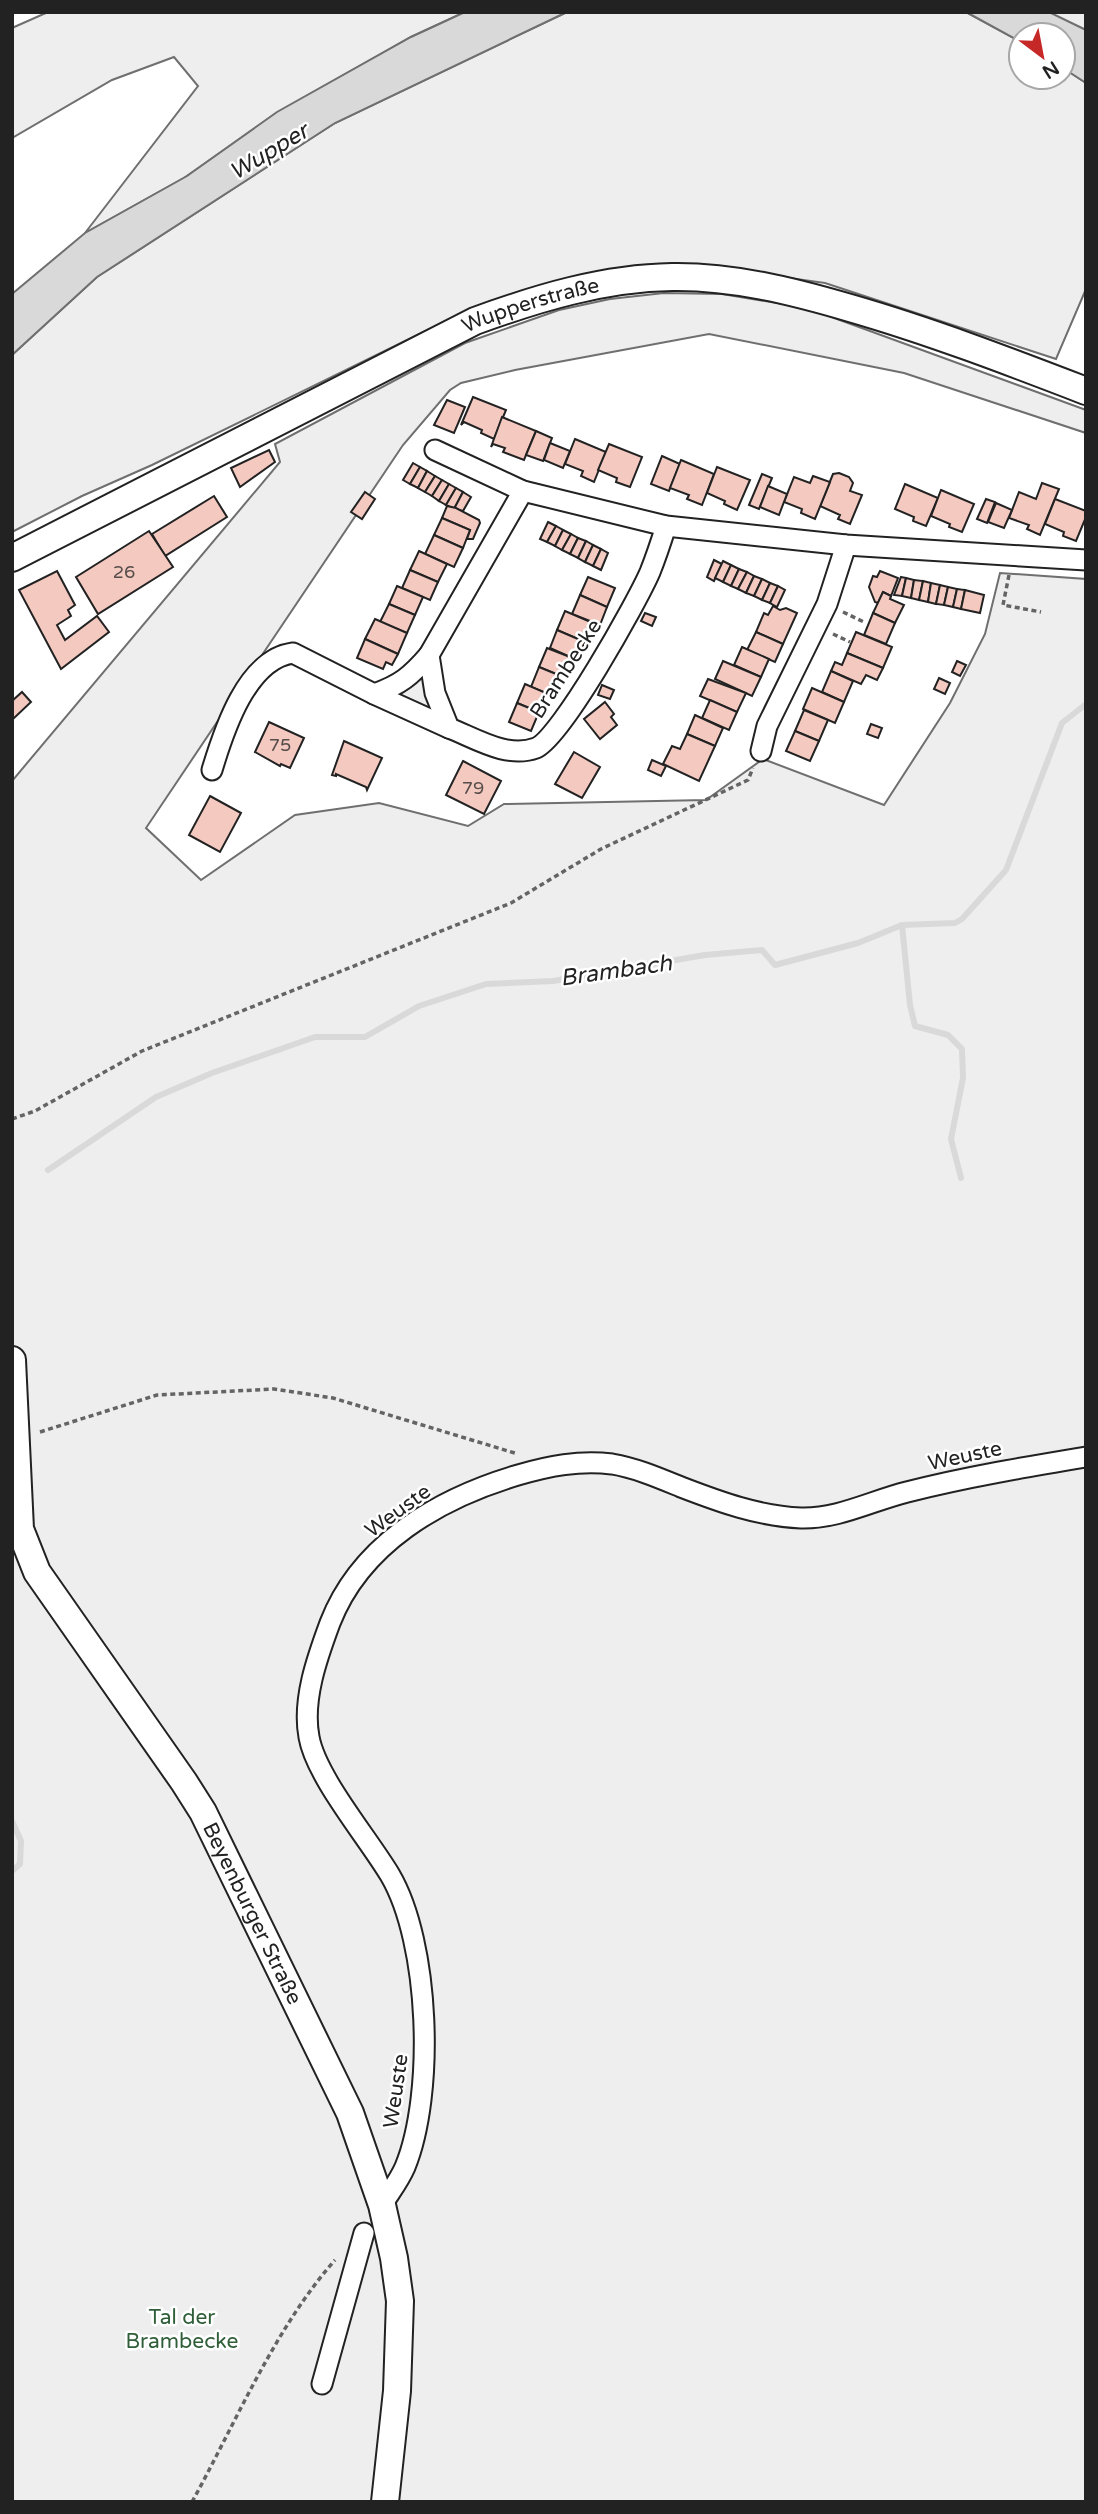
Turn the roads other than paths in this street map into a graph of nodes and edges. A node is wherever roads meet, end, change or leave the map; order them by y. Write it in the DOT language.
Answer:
graph roads {
  1 [pos="1086,391"];
  2 [pos="435,450"];
  3 [pos="523,491"];
  4 [pos="666,526"];
  5 [pos="846,545"];
  6 [pos="12,558"];
  7 [pos="1086,560"];
  8 [pos="429,655"];
  9 [pos="374,694"];
  10 [pos="449,728"];
  11 [pos="761,751"];
  12 [pos="212,770"];
  13 [pos="12,1360"];
  14 [pos="1086,1457"];
  15 [pos="382,2205"];
  16 [pos="364,2233"];
  17 [pos="322,2384"];
  18 [pos="385,2502"];
  1 -- 6 [label="main road, Wupperstraße"];
  2 -- 3 [label="street"];
  3 -- 4 [label="street"];
  3 -- 8 [label="street"];
  4 -- 5 [label="street"];
  4 -- 10 [label="street, Brambecke"];
  5 -- 7 [label="street"];
  5 -- 11 [label="street"];
  8 -- 9 [label="street"];
  8 -- 10 [label="street"];
  9 -- 10 [label="street, Brambecke"];
  9 -- 12 [label="street, Brambecke"];
  13 -- 15 [label="main road, Beyenburger Straße"];
  14 -- 15 [label="street, Weuste"];
  15 -- 18 [label="main road, Beyenburger Straße"];
  16 -- 17 [label="street"];
}
